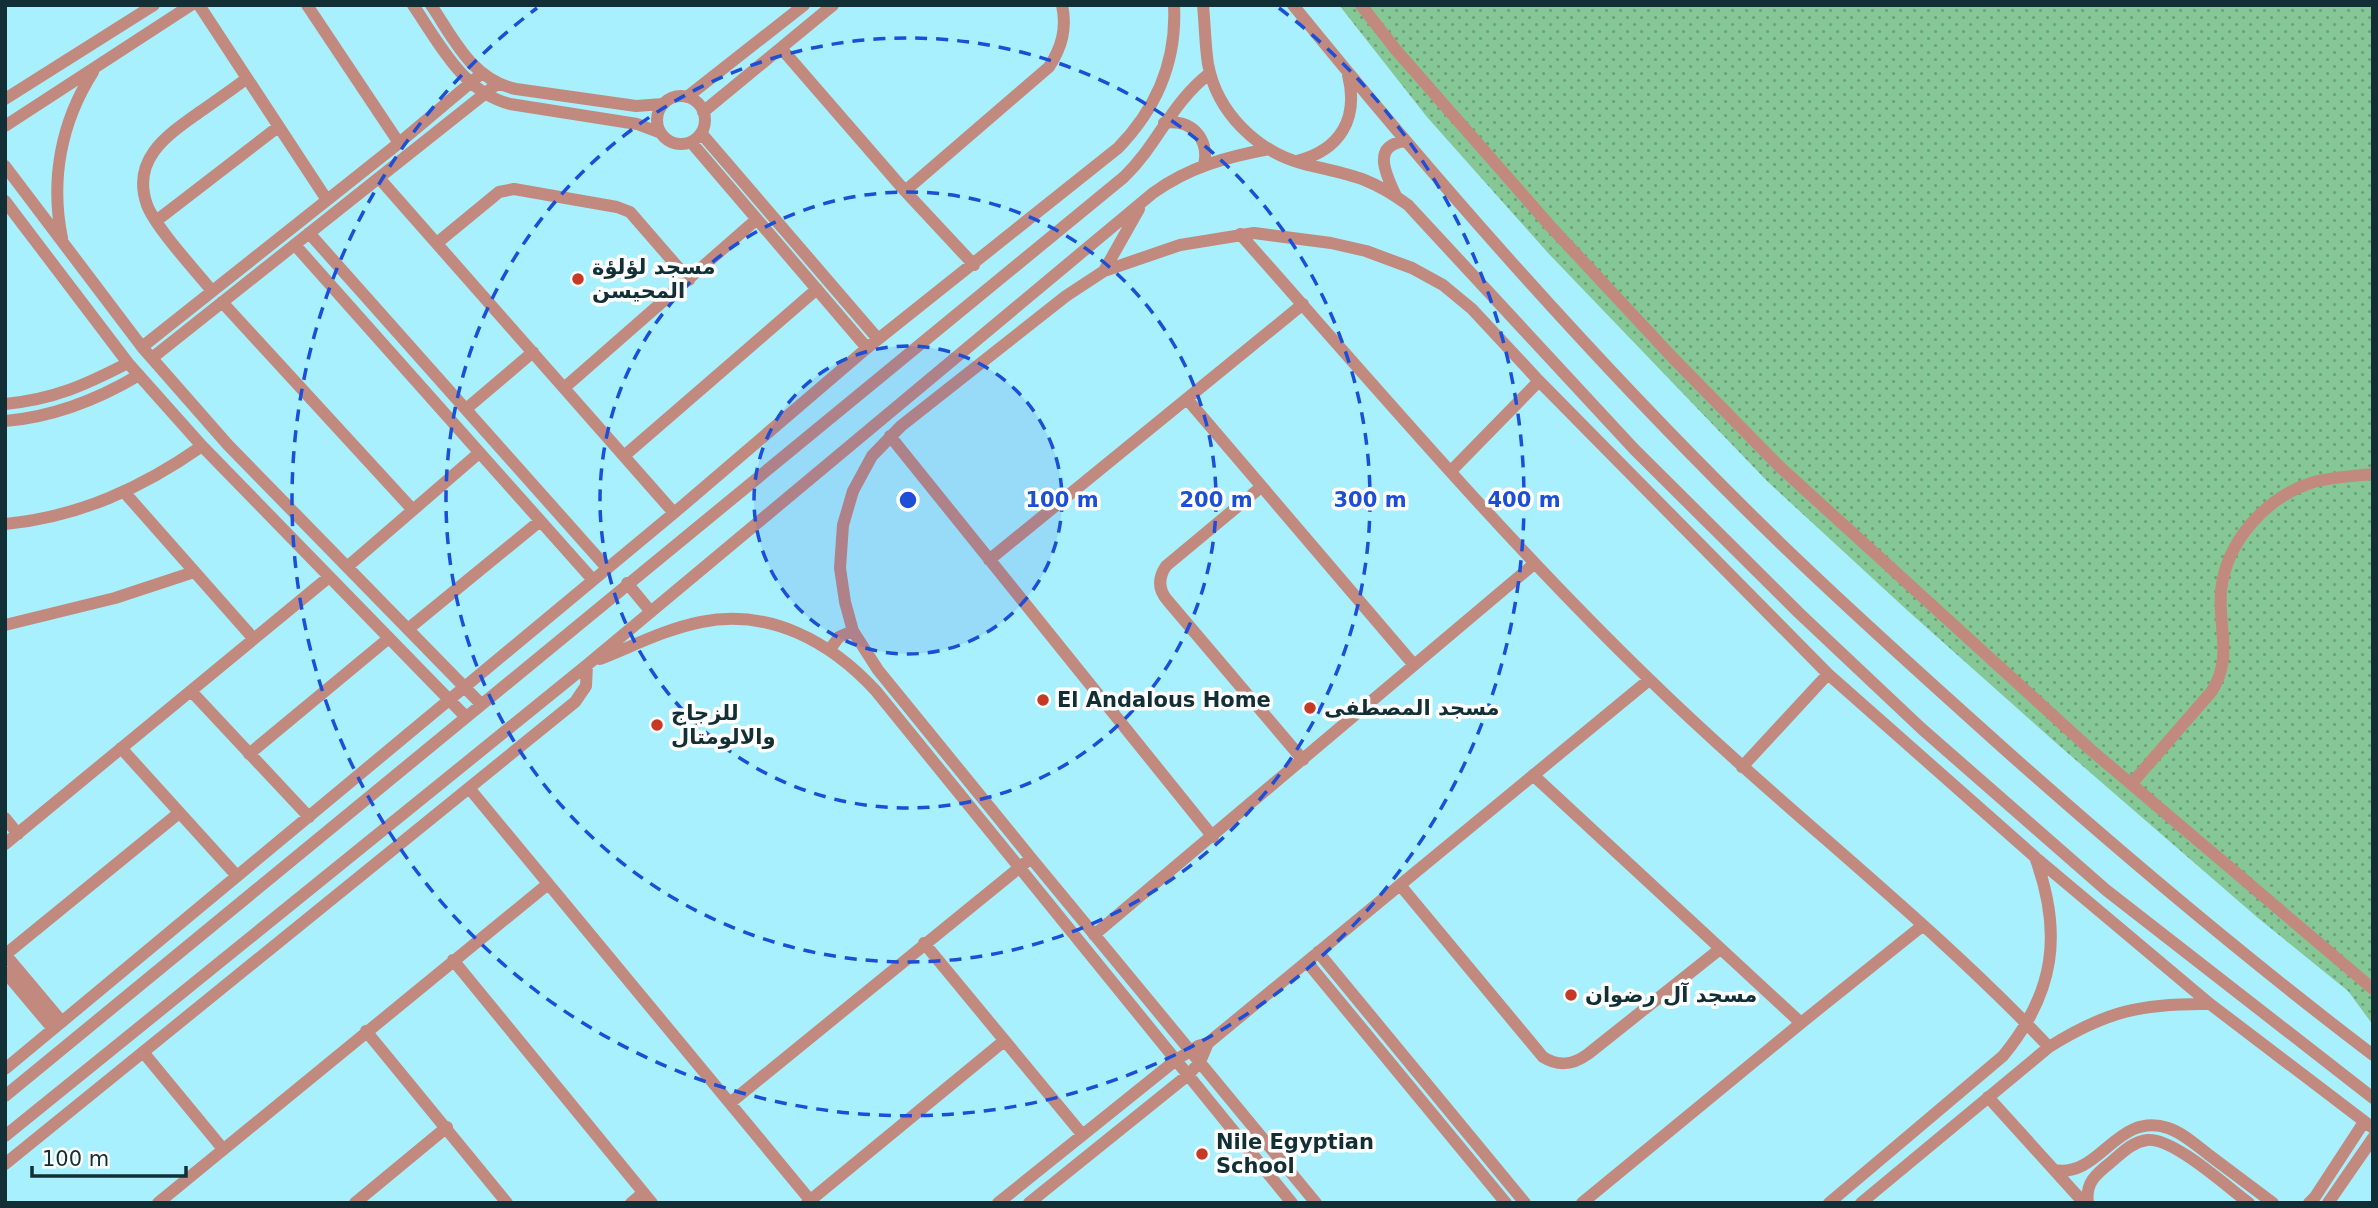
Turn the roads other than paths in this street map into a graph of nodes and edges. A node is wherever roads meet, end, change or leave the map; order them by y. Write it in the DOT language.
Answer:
graph roads {
  1 [pos="154,5"];
  2 [pos="191,5"];
  3 [pos="199,5"];
  4 [pos="307,5"];
  5 [pos="413,5"];
  6 [pos="431,5"];
  7 [pos="833,5"];
  8 [pos="1062,5"];
  9 [pos="1174,5"];
  10 [pos="1203,5"];
  11 [pos="1293,5"];
  12 [pos="1361,5"];
  13 [pos="800,7"];
  14 [pos="778,26"];
  15 [pos="785,44"];
  16 [pos="97,66"];
  17 [pos="1210,73"];
  18 [pos="1348,73"];
  19 [pos="481,74"];
  20 [pos="246,79"];
  21 [pos="471,83"];
  22 [pos="497,84"];
  23 [pos="484,94"];
  24 [pos="687,97"];
  25 [pos="5,99"];
  26 [pos="663,104"];
  27 [pos="703,112"];
  28 [pos="1164,123"];
  29 [pos="6,124"];
  30 [pos="278,127"];
  31 [pos="660,133"];
  32 [pos="701,133"];
  33 [pos="1405,141"];
  34 [pos="691,142"];
  35 [pos="399,143"];
  36 [pos="1269,149"];
  37 [pos="1296,162"];
  38 [pos="1204,165"];
  39 [pos="5,166"];
  40 [pos="379,178"];
  41 [pos="905,191"];
  42 [pos="1396,196"];
  43 [pos="327,200"];
  44 [pos="5,201"];
  45 [pos="1142,202"];
  46 [pos="757,219"];
  47 [pos="156,221"];
  48 [pos="309,233"];
  49 [pos="1240,234"];
  50 [pos="63,242"];
  51 [pos="437,243"];
  52 [pos="295,245"];
  53 [pos="974,265"];
  54 [pos="1104,271"];
  55 [pos="689,280"];
  56 [pos="817,289"];
  57 [pos="212,291"];
  58 [pos="222,302"];
  59 [pos="1303,304"];
  60 [pos="878,339"];
  61 [pos="142,346"];
  62 [pos="867,348"];
  63 [pos="533,352"];
  64 [pos="152,358"];
  65 [pos="128,363"];
  66 [pos="139,375"];
  67 [pos="1539,381"];
  68 [pos="564,388"];
  69 [pos="1187,399"];
  70 [pos="5,404"];
  71 [pos="466,410"];
  72 [pos="5,421"];
  73 [pos="890,436"];
  74 [pos="228,445"];
  75 [pos="202,446"];
  76 [pos="479,453"];
  77 [pos="624,456"];
  78 [pos="214,459"];
  79 [pos="1451,471"];
  80 [pos="2373,474"];
  81 [pos="1261,487"];
  82 [pos="125,493"];
  83 [pos="413,510"];
  84 [pos="674,513"];
  85 [pos="540,521"];
  86 [pos="5,524"];
  87 [pos="989,560"];
  88 [pos="1534,564"];
  89 [pos="347,567"];
  90 [pos="607,568"];
  91 [pos="194,572"];
  92 [pos="329,577"];
  93 [pos="593,580"];
  94 [pos="628,583"];
  95 [pos="651,612"];
  96 [pos="5,625"];
  97 [pos="408,629"];
  98 [pos="853,631"];
  99 [pos="253,638"];
  100 [pos="389,638"];
  101 [pos="830,649"];
  102 [pos="587,665"];
  103 [pos="1414,666"];
  104 [pos="1828,674"];
  105 [pos="1649,680"];
  106 [pos="465,687"];
  107 [pos="191,691"];
  108 [pos="450,700"];
  109 [pos="481,704"];
  110 [pos="466,717"];
  111 [pos="121,748"];
  112 [pos="484,748"];
  113 [pos="250,754"];
  114 [pos="1303,760"];
  115 [pos="498,764"];
  116 [pos="1742,767"];
  117 [pos="1533,775"];
  118 [pos="2132,783"];
  119 [pos="469,788"];
  120 [pos="179,813"];
  121 [pos="309,817"];
  122 [pos="5,818"];
  123 [pos="18,834"];
  124 [pos="1213,836"];
  125 [pos="5,844"];
  126 [pos="2035,857"];
  127 [pos="1031,858"];
  128 [pos="1019,867"];
  129 [pos="237,876"];
  130 [pos="548,884"];
  131 [pos="1400,885"];
  132 [pos="1922,926"];
  133 [pos="1094,935"];
  134 [pos="924,943"];
  135 [pos="1720,949"];
  136 [pos="1318,953"];
  137 [pos="6,954"];
  138 [pos="453,960"];
  139 [pos="1307,962"];
  140 [pos="5,972"];
  141 [pos="2373,989"];
  142 [pos="2210,1004"];
  143 [pos="1801,1023"];
  144 [pos="2026,1024"];
  145 [pos="57,1025"];
  146 [pos="366,1031"];
  147 [pos="1004,1041"];
  148 [pos="1208,1043"];
  149 [pos="2049,1047"];
  150 [pos="1190,1050"];
  151 [pos="143,1052"];
  152 [pos="2373,1055"];
  153 [pos="1176,1060"];
  154 [pos="1199,1062"];
  155 [pos="5,1069"];
  156 [pos="1188,1075"];
  157 [pos="5,1096"];
  158 [pos="1989,1097"];
  159 [pos="2373,1098"];
  160 [pos="730,1103"];
  161 [pos="2369,1125"];
  162 [pos="447,1128"];
  163 [pos="1082,1133"];
  164 [pos="5,1136"];
  165 [pos="2373,1138"];
  166 [pos="223,1149"];
  167 [pos="5,1164"];
  168 [pos="2054,1170"];
  169 [pos="648,1198"];
  170 [pos="808,1201"];
  171 [pos="158,1203"];
  172 [pos="355,1203"];
  173 [pos="507,1203"];
  174 [pos="631,1203"];
  175 [pos="998,1203"];
  176 [pos="1029,1203"];
  177 [pos="1292,1203"];
  178 [pos="1316,1203"];
  179 [pos="1506,1203"];
  180 [pos="1525,1203"];
  181 [pos="1583,1203"];
  182 [pos="1829,1203"];
  183 [pos="1861,1203"];
  184 [pos="2086,1203"];
  185 [pos="2249,1203"];
  186 [pos="2273,1203"];
  187 [pos="2309,1203"];
  188 [pos="2328,1203"];
  1 -- 25 [label="street"];
  2 -- 16 [label="street"];
  3 -- 20 [label="street"];
  4 -- 35 [label="street"];
  5 -- 21 [label="street"];
  6 -- 19 [label="street"];
  7 -- 15 [label="street"];
  8 -- 41 [label="street"];
  9 -- 53 [label="street"];
  10 -- 17 [label="street"];
  11 -- 18 [label="street"];
  12 -- 118 [label="street"];
  13 -- 14 [label="street"];
  14 -- 15 [label="street"];
  14 -- 24 [label="street"];
  15 -- 27 [label="street"];
  15 -- 41 [label="street"];
  16 -- 29 [label="street"];
  16 -- 50 [label="street"];
  17 -- 28 [label="street"];
  17 -- 36 [label="street"];
  18 -- 33 [label="street"];
  18 -- 37 [label="street"];
  19 -- 21 [label="street"];
  19 -- 22 [label="street"];
  20 -- 30 [label="street"];
  20 -- 47 [label="street"];
  21 -- 23 [label="street"];
  21 -- 35 [label="street"];
  22 -- 23 [label="street"];
  22 -- 26 [label="street"];
  23 -- 31 [label="street"];
  23 -- 40 [label="street"];
  24 -- 26 [label="street"];
  24 -- 27 [label="street"];
  26 -- 31 [label="street"];
  27 -- 32 [label="street"];
  28 -- 38 [label="street"];
  28 -- 94 [label="street"];
  30 -- 43 [label="street"];
  30 -- 47 [label="street"];
  31 -- 34 [label="street"];
  32 -- 34 [label="street"];
  32 -- 60 [label="street"];
  33 -- 42 [label="street"];
  33 -- 152 [label="street"];
  34 -- 46 [label="street"];
  35 -- 43 [label="street"];
  36 -- 37 [label="street"];
  36 -- 38 [label="street"];
  37 -- 42 [label="street"];
  38 -- 45 [label="street"];
  39 -- 50 [label="street"];
  40 -- 48 [label="street"];
  40 -- 51 [label="street"];
  41 -- 53 [label="street"];
  42 -- 159 [label="street"];
  43 -- 57 [label="street"];
  44 -- 65 [label="street"];
  45 -- 54 [label="street"];
  45 -- 95 [label="street"];
  46 -- 55 [label="street"];
  46 -- 56 [label="street"];
  47 -- 57 [label="street"];
  48 -- 52 [label="street"];
  48 -- 71 [label="street"];
  49 -- 54 [label="street"];
  49 -- 59 [label="street"];
  49 -- 67 [label="street"];
  50 -- 61 [label="street"];
  51 -- 55 [label="street"];
  51 -- 63 [label="street"];
  52 -- 58 [label="street"];
  52 -- 76 [label="street"];
  53 -- 60 [label="street"];
  54 -- 73 [label="street"];
  55 -- 68 [label="street"];
  56 -- 62 [label="street"];
  56 -- 77 [label="street"];
  57 -- 61 [label="street"];
  58 -- 64 [label="street"];
  58 -- 83 [label="street"];
  59 -- 69 [label="street"];
  59 -- 79 [label="street"];
  60 -- 62 [label="street"];
  61 -- 64 [label="street"];
  62 -- 84 [label="street"];
  63 -- 68 [label="street"];
  63 -- 71 [label="street"];
  64 -- 74 [label="street"];
  65 -- 66 [label="street"];
  65 -- 70 [label="street"];
  66 -- 72 [label="street"];
  66 -- 75 [label="street"];
  67 -- 79 [label="street"];
  67 -- 104 [label="street"];
  68 -- 77 [label="street"];
  69 -- 81 [label="street"];
  69 -- 87 [label="street"];
  71 -- 90 [label="street"];
  73 -- 87 [label="street"];
  73 -- 98 [label="street"];
  74 -- 78 [label="street"];
  74 -- 89 [label="street"];
  75 -- 78 [label="street"];
  75 -- 82 [label="street"];
  76 -- 83 [label="street"];
  76 -- 85 [label="street"];
  77 -- 84 [label="street"];
  78 -- 92 [label="street"];
  79 -- 88 [label="street"];
  80 -- 118 [label="street"];
  81 -- 103 [label="street"];
  81 -- 114 [label="street"];
  82 -- 86 [label="street"];
  82 -- 91 [label="street"];
  83 -- 89 [label="street"];
  84 -- 90 [label="street"];
  85 -- 93 [label="street"];
  85 -- 97 [label="street"];
  87 -- 124 [label="street"];
  88 -- 103 [label="street"];
  88 -- 105 [label="street"];
  89 -- 97 [label="street"];
  90 -- 93 [label="street"];
  91 -- 96 [label="street"];
  91 -- 99 [label="street"];
  92 -- 99 [label="street"];
  92 -- 100 [label="street"];
  93 -- 106 [label="street"];
  94 -- 95 [label="street"];
  94 -- 109 [label="street"];
  95 -- 102 [label="street"];
  97 -- 106 [label="street"];
  98 -- 101 [label="street"];
  98 -- 127 [label="street"];
  99 -- 107 [label="street"];
  100 -- 108 [label="street"];
  100 -- 113 [label="street"];
  101 -- 102 [label="street"];
  101 -- 128 [label="street"];
  102 -- 112 [label="street"];
  102 -- 115 [label="street"];
  103 -- 114 [label="street"];
  104 -- 116 [label="street"];
  104 -- 126 [label="street"];
  105 -- 116 [label="street"];
  105 -- 117 [label="street"];
  106 -- 108 [label="street"];
  106 -- 109 [label="street"];
  107 -- 111 [label="street"];
  107 -- 113 [label="street"];
  108 -- 110 [label="street"];
  108 -- 121 [label="street"];
  109 -- 110 [label="street"];
  110 -- 157 [label="street"];
  111 -- 120 [label="street"];
  111 -- 123 [label="street"];
  112 -- 115 [label="street"];
  112 -- 164 [label="street"];
  113 -- 121 [label="street"];
  114 -- 124 [label="street"];
  115 -- 119 [label="street"];
  116 -- 132 [label="street"];
  117 -- 131 [label="street"];
  117 -- 135 [label="street"];
  118 -- 141 [label="street"];
  119 -- 130 [label="street"];
  119 -- 151 [label="street"];
  120 -- 129 [label="street"];
  120 -- 137 [label="street"];
  121 -- 129 [label="street"];
  122 -- 123 [label="street"];
  123 -- 125 [label="street"];
  124 -- 133 [label="street"];
  126 -- 142 [label="street"];
  126 -- 144 [label="street"];
  127 -- 128 [label="street"];
  127 -- 133 [label="street"];
  128 -- 134 [label="street"];
  128 -- 153 [label="street"];
  129 -- 145 [label="street"];
  130 -- 138 [label="street"];
  130 -- 160 [label="street"];
  131 -- 135 [label="street"];
  131 -- 136 [label="street"];
  132 -- 143 [label="street"];
  132 -- 144 [label="street"];
  133 -- 150 [label="street"];
  134 -- 147 [label="street"];
  134 -- 160 [label="street"];
  135 -- 143 [label="street"];
  136 -- 139 [label="street"];
  136 -- 180 [label="street"];
  137 -- 145 [label="street"];
  138 -- 146 [label="street"];
  138 -- 169 [label="street"];
  139 -- 148 [label="street"];
  139 -- 179 [label="street"];
  140 -- 145 [label="street"];
  142 -- 149 [label="street"];
  142 -- 161 [label="street"];
  143 -- 181 [label="street"];
  144 -- 149 [label="street"];
  144 -- 182 [label="street"];
  145 -- 155 [label="street"];
  146 -- 162 [label="street"];
  146 -- 166 [label="street"];
  147 -- 163 [label="street"];
  147 -- 170 [label="street"];
  148 -- 150 [label="street"];
  148 -- 154 [label="street"];
  149 -- 158 [label="street"];
  150 -- 153 [label="street"];
  150 -- 154 [label="street"];
  151 -- 166 [label="street"];
  151 -- 167 [label="street"];
  153 -- 156 [label="street"];
  153 -- 163 [label="street"];
  154 -- 156 [label="street"];
  154 -- 178 [label="street"];
  156 -- 176 [label="street"];
  156 -- 177 [label="street"];
  158 -- 168 [label="street"];
  158 -- 183 [label="street"];
  160 -- 170 [label="street"];
  161 -- 187 [label="street"];
  162 -- 172 [label="street"];
  162 -- 173 [label="street"];
  163 -- 175 [label="street"];
  165 -- 188 [label="street"];
  166 -- 171 [label="street"];
  168 -- 184 [label="street"];
  168 -- 186 [label="street"];
  169 -- 174 [label="street"];
  184 -- 185 [label="street"];
}
